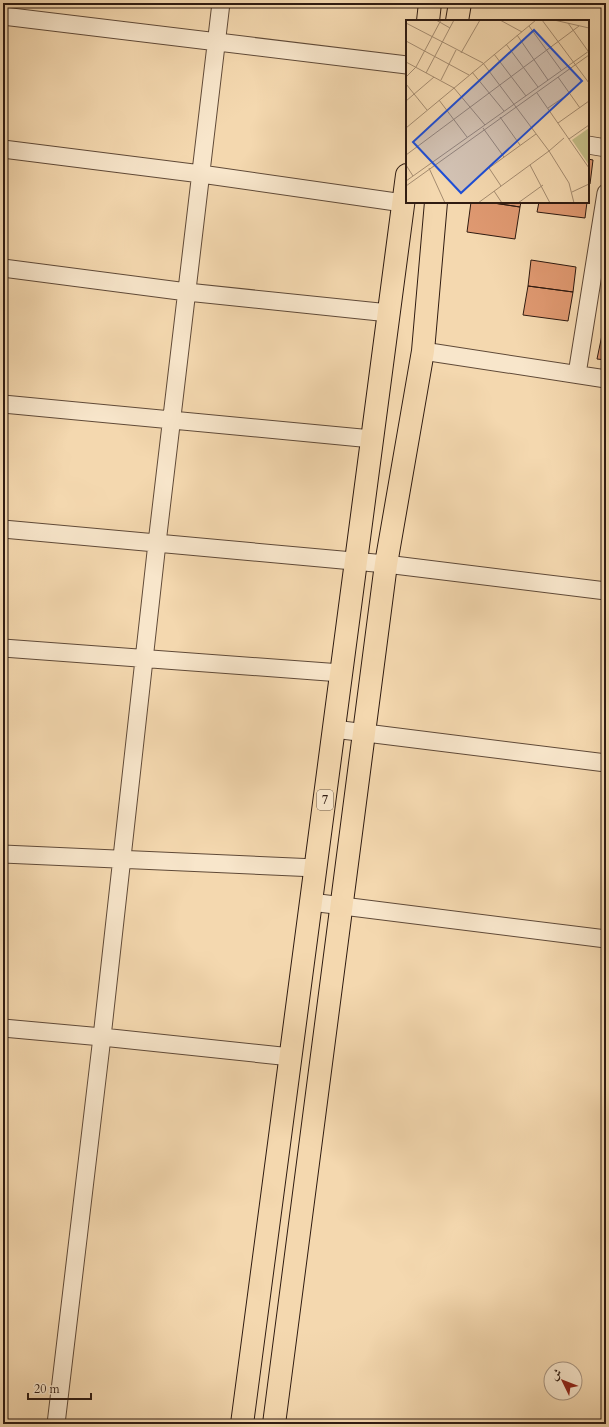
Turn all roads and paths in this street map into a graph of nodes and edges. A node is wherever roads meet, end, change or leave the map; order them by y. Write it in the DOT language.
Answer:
graph roads {
  1 [pos="221,3"];
  2 [pos="430,3"];
  3 [pos="460,3"];
  4 [pos="3,16"];
  5 [pos="428,20"];
  6 [pos="457,20"];
  7 [pos="217,42"];
  8 [pos="406,65"];
  9 [pos="589,145"];
  10 [pos="606,148"];
  11 [pos="3,149"];
  12 [pos="201,174"];
  13 [pos="406,182"];
  14 [pos="606,193"];
  15 [pos="403,203"];
  16 [pos="436,203"];
  17 [pos="3,268"];
  18 [pos="187,292"];
  19 [pos="389,314"];
  20 [pos="423,351"];
  21 [pos="577,374"];
  22 [pos="606,379"];
  23 [pos="3,404"];
  24 [pos="172,420"];
  25 [pos="372,439"];
  26 [pos="3,529"];
  27 [pos="157,543"];
  28 [pos="356,562"];
  29 [pos="386,564"];
  30 [pos="606,591"];
  31 [pos="3,648"];
  32 [pos="145,659"];
  33 [pos="341,673"];
  34 [pos="334,729"];
  35 [pos="364,733"];
  36 [pos="606,763"];
  37 [pos="3,854"];
  38 [pos="122,860"];
  39 [pos="316,868"];
  40 [pos="311,902"];
  41 [pos="342,906"];
  42 [pos="606,939"];
  43 [pos="3,1028"];
  44 [pos="102,1037"];
  45 [pos="291,1057"];
  46 [pos="56,1424"];
  47 [pos="242,1424"];
  48 [pos="274,1424"];
  1 -- 7 [label="street"];
  2 -- 5 [label="main road"];
  3 -- 6 [label="main road"];
  4 -- 7 [label="street"];
  7 -- 8 [label="street"];
  7 -- 12 [label="street"];
  9 -- 10 [label="street"];
  11 -- 12 [label="street"];
  12 -- 15 [label="street"];
  12 -- 18 [label="street"];
  13 -- 15 [label="main road, 7"];
  14 -- 21 [label="street"];
  15 -- 19 [label="main road, 7"];
  16 -- 20 [label="main road"];
  17 -- 18 [label="street"];
  18 -- 19 [label="street"];
  18 -- 24 [label="street"];
  19 -- 25 [label="main road, 7"];
  20 -- 21 [label="street"];
  20 -- 29 [label="main road"];
  21 -- 22 [label="street"];
  23 -- 24 [label="street"];
  24 -- 25 [label="street"];
  24 -- 27 [label="street"];
  25 -- 28 [label="main road, 7"];
  26 -- 27 [label="street"];
  27 -- 28 [label="street"];
  27 -- 32 [label="street"];
  28 -- 29 [label="street"];
  28 -- 33 [label="main road, 7"];
  29 -- 30 [label="street"];
  29 -- 35 [label="main road"];
  31 -- 32 [label="street"];
  32 -- 33 [label="street"];
  32 -- 38 [label="street"];
  33 -- 34 [label="main road, 7"];
  34 -- 35 [label="street"];
  34 -- 39 [label="main road, 7"];
  35 -- 36 [label="street"];
  35 -- 41 [label="main road"];
  37 -- 38 [label="street"];
  38 -- 39 [label="street"];
  38 -- 44 [label="street"];
  39 -- 40 [label="main road, 7"];
  40 -- 41 [label="street"];
  40 -- 45 [label="main road, 7"];
  41 -- 42 [label="street"];
  41 -- 48 [label="main road"];
  43 -- 44 [label="street"];
  44 -- 45 [label="street"];
  44 -- 46 [label="street"];
  45 -- 47 [label="main road, 7"];
}
